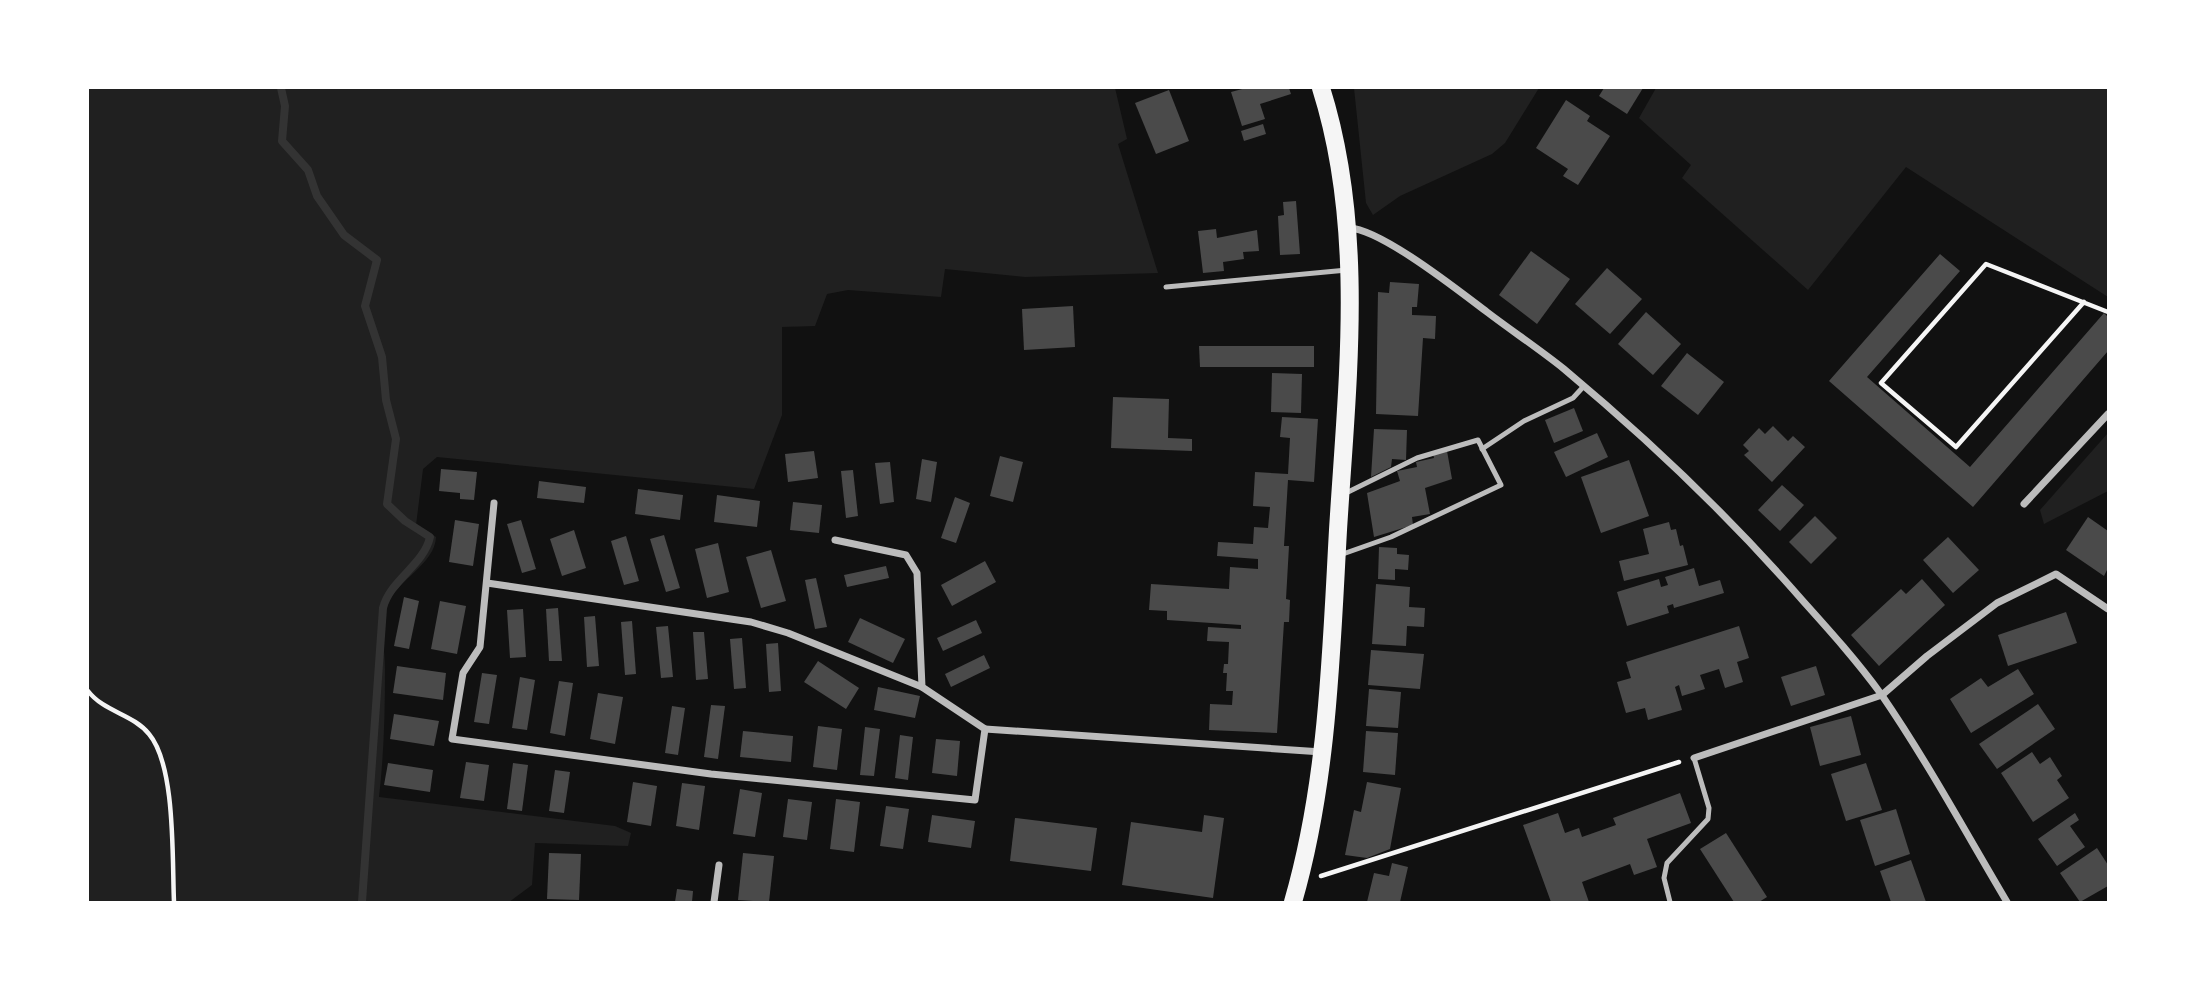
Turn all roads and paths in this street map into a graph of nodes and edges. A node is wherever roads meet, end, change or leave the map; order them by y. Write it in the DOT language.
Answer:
graph roads {
  1 [pos="1323,88"];
  2 [pos="1347,221"];
  3 [pos="1350,270"];
  4 [pos="1166,287"];
  5 [pos="2084,302"];
  6 [pos="2109,312"];
  7 [pos="1584,386"];
  8 [pos="2109,414"];
  9 [pos="1482,449"];
  10 [pos="1340,496"];
  11 [pos="495,503"];
  12 [pos="2024,504"];
  13 [pos="835,540"];
  14 [pos="1337,556"];
  15 [pos="487,583"];
  16 [pos="2109,609"];
  17 [pos="922,687"];
  18 [pos="88,691"];
  19 [pos="1882,695"];
  20 [pos="985,729"];
  21 [pos="1323,752"];
  22 [pos="1694,758"];
  23 [pos="719,865"];
  24 [pos="1299,880"];
  25 [pos="174,902"];
  26 [pos="714,902"];
  27 [pos="1293,902"];
  28 [pos="1670,902"];
  29 [pos="2007,902"];
  1 -- 2 [label="main road"];
  2 -- 3 [label="main road"];
  2 -- 7 [label="street"];
  3 -- 4 [label="lane"];
  3 -- 10 [label="main road"];
  5 -- 5 [label="path"];
  5 -- 6 [label="path"];
  7 -- 9 [label="lane"];
  7 -- 19 [label="street"];
  8 -- 12 [label="street"];
  9 -- 10 [label="lane"];
  9 -- 14 [label="lane"];
  10 -- 14 [label="main road"];
  11 -- 15 [label="street"];
  13 -- 17 [label="street"];
  14 -- 21 [label="main road"];
  15 -- 17 [label="street"];
  15 -- 20 [label="street"];
  16 -- 19 [label="street"];
  17 -- 20 [label="street"];
  18 -- 25 [label="path"];
  19 -- 22 [label="street"];
  19 -- 29 [label="street"];
  20 -- 21 [label="street"];
  21 -- 24 [label="main road"];
  22 -- 24 [label="path"];
  22 -- 28 [label="lane"];
  23 -- 26 [label="street"];
  24 -- 27 [label="main road"];
}
